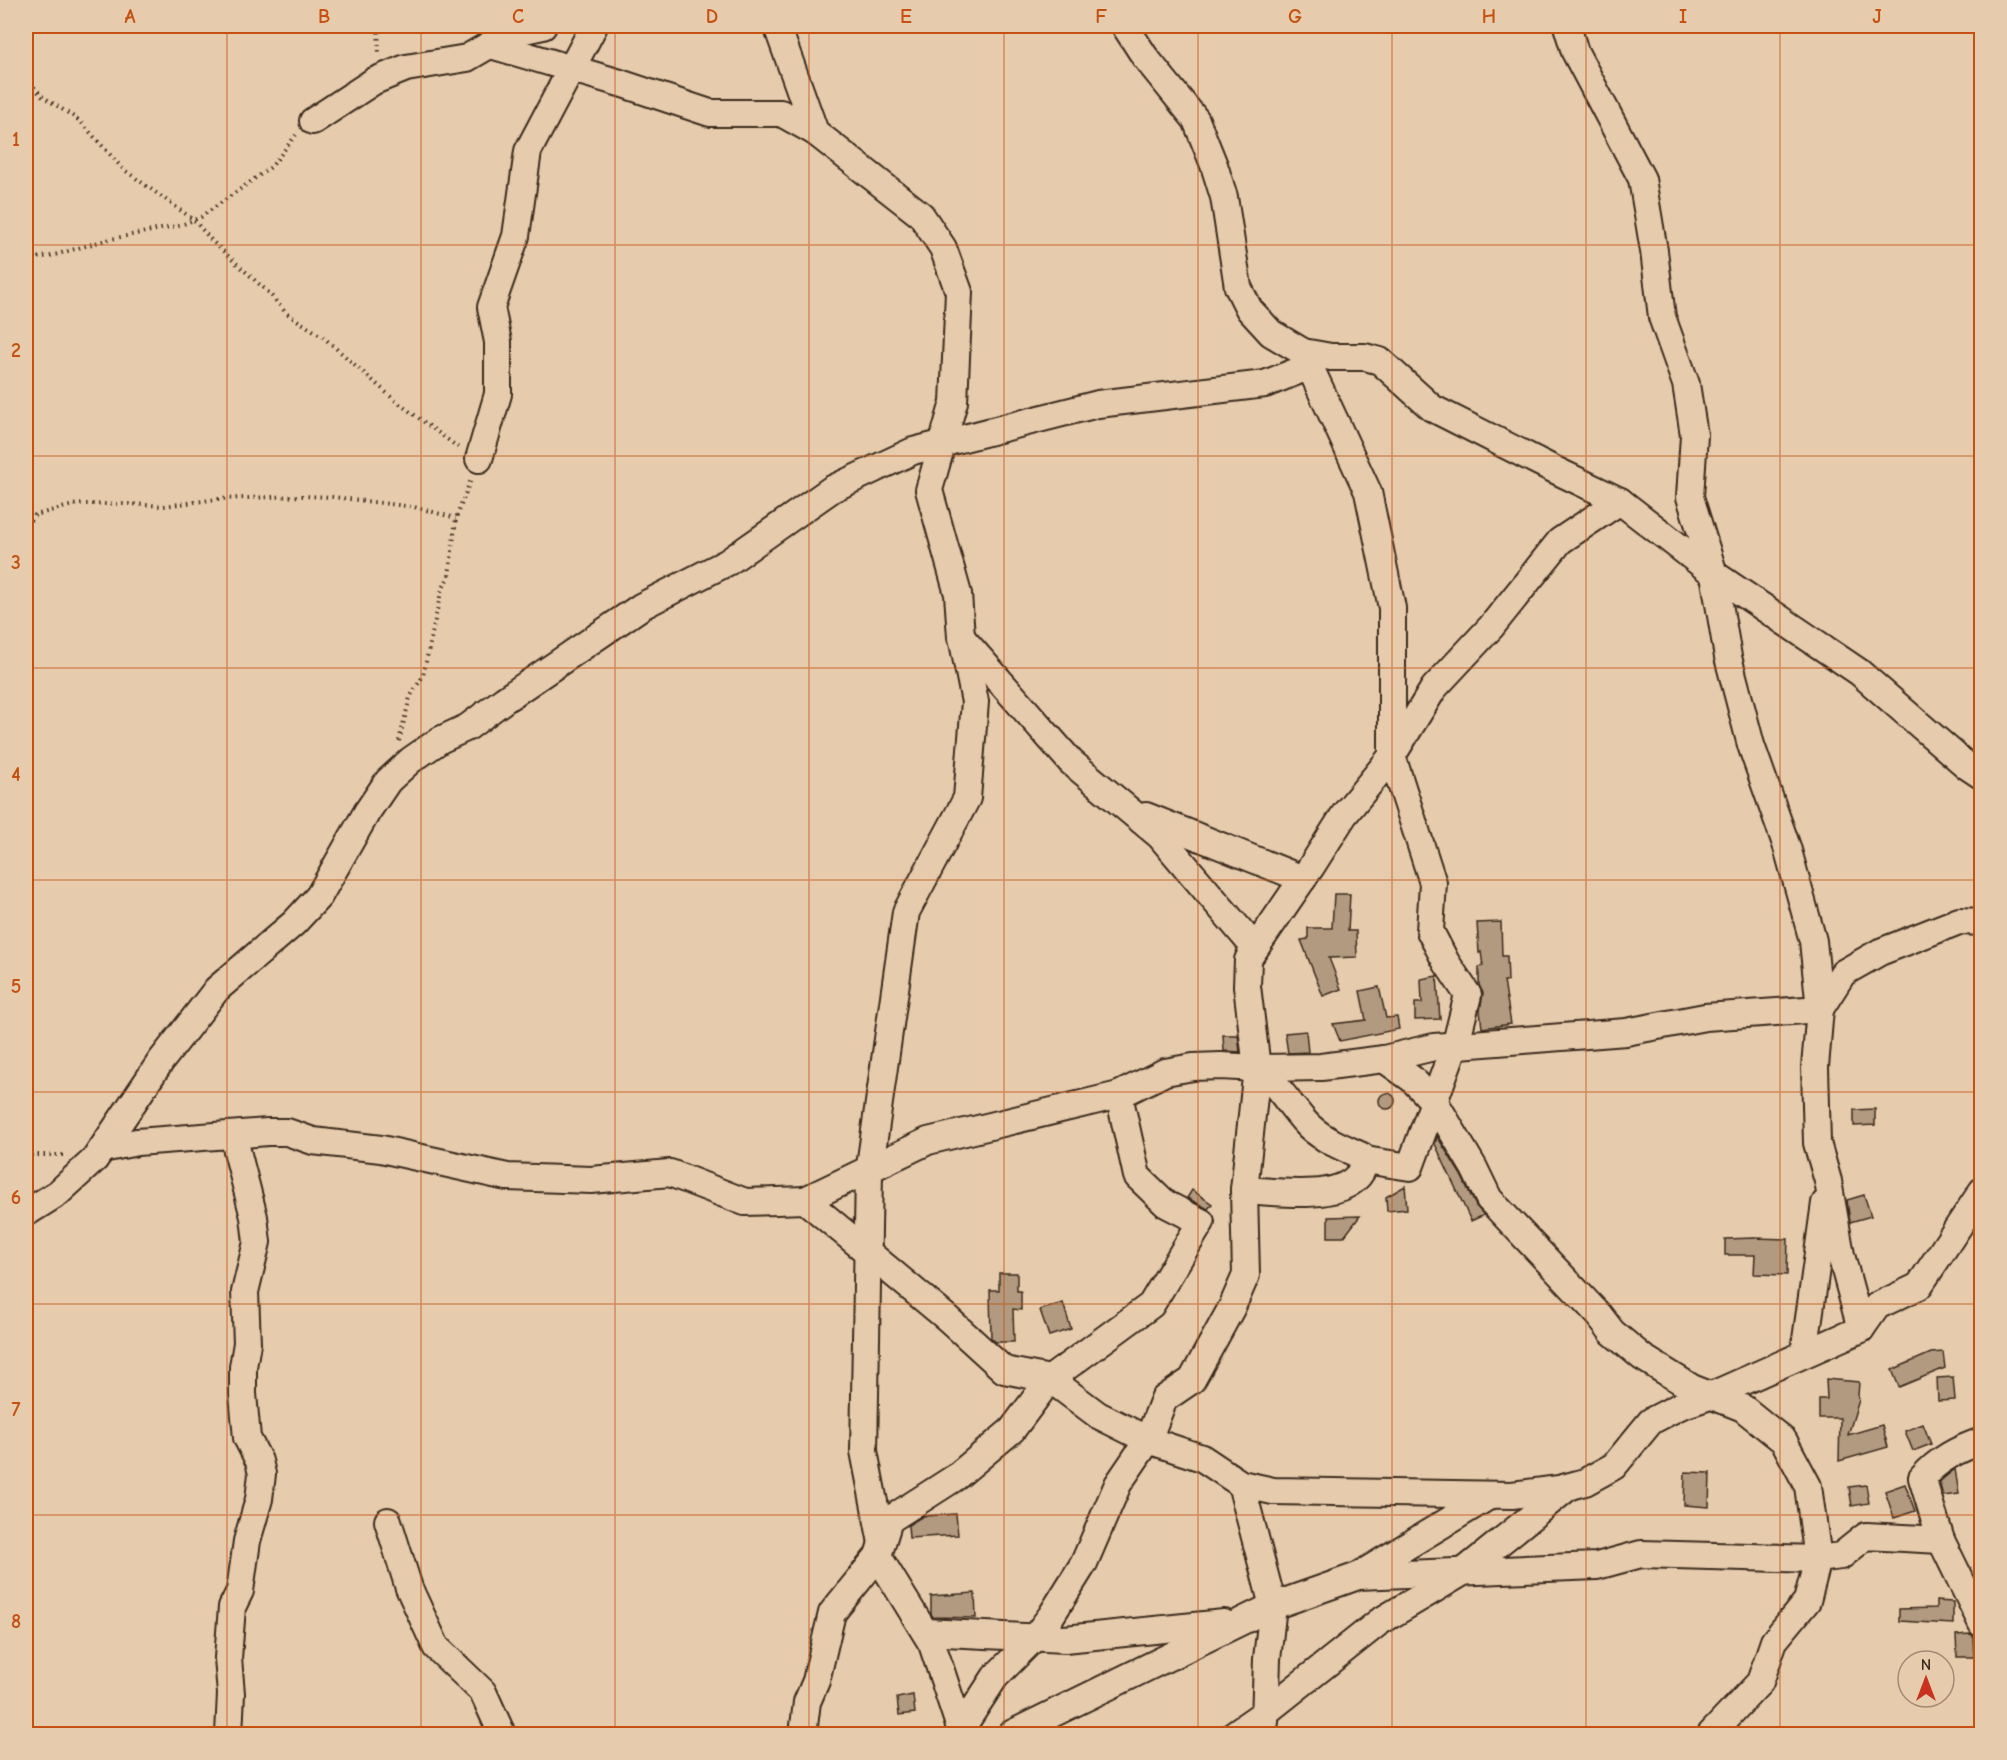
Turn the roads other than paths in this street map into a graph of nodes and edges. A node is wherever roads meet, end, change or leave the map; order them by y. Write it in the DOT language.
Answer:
graph roads {
  1 [pos="543,26"];
  2 [pos="594,26"];
  3 [pos="777,26"];
  4 [pos="1125,26"];
  5 [pos="1566,26"];
  6 [pos="491,45"];
  7 [pos="571,69"];
  8 [pos="313,121"];
  9 [pos="815,132"];
  10 [pos="1306,359"];
  11 [pos="942,444"];
  12 [pos="479,459"];
  13 [pos="1620,501"];
  14 [pos="1714,574"];
  15 [pos="962,637"];
  16 [pos="1392,756"];
  17 [pos="1982,776"];
  18 [pos="1126,808"];
  19 [pos="1303,879"];
  20 [pos="1982,922"];
  21 [pos="1255,948"];
  22 [pos="1820,1009"];
  23 [pos="1455,1045"];
  24 [pos="1384,1059"];
  25 [pos="1257,1068"];
  26 [pos="1119,1095"];
  27 [pos="1434,1101"];
  28 [pos="233,1135"];
  29 [pos="102,1149"];
  30 [pos="1365,1160"];
  31 [pos="870,1169"];
  32 [pos="1828,1181"];
  33 [pos="1244,1190"];
  34 [pos="1982,1191"];
  35 [pos="805,1200"];
  36 [pos="26,1213"];
  37 [pos="868,1252"];
  38 [pos="1861,1329"];
  39 [pos="1804,1354"];
  40 [pos="1050,1379"];
  41 [pos="1710,1396"];
  42 [pos="1148,1440"];
  43 [pos="1982,1441"];
  44 [pos="1241,1484"];
  45 [pos="1570,1486"];
  46 [pos="1491,1495"];
  47 [pos="388,1521"];
  48 [pos="1941,1540"];
  49 [pos="880,1549"];
  50 [pos="1818,1559"];
  51 [pos="1463,1572"];
  52 [pos="1358,1576"];
  53 [pos="1272,1606"];
  54 [pos="1242,1621"];
  55 [pos="1981,1624"];
  56 [pos="925,1632"];
  57 [pos="1035,1637"];
  58 [pos="807,1702"];
  59 [pos="1265,1723"];
  60 [pos="960,1733"];
  61 [pos="229,1734"];
  62 [pos="502,1734"];
  63 [pos="803,1734"];
  64 [pos="818,1734"];
  65 [pos="1011,1734"];
  66 [pos="1234,1734"];
  67 [pos="1711,1734"];
  1 -- 6 [label="street"];
  2 -- 7 [label="street"];
  3 -- 9 [label="street"];
  4 -- 10 [label="street"];
  5 -- 14 [label="street"];
  6 -- 7 [label="street"];
  6 -- 8 [label="street"];
  7 -- 9 [label="street"];
  7 -- 12 [label="street"];
  9 -- 11 [label="street"];
  10 -- 11 [label="street"];
  10 -- 13 [label="street"];
  10 -- 16 [label="street"];
  11 -- 15 [label="street"];
  11 -- 29 [label="street"];
  13 -- 14 [label="street"];
  13 -- 16 [label="street"];
  14 -- 17 [label="street"];
  14 -- 22 [label="street"];
  15 -- 18 [label="street"];
  15 -- 31 [label="street"];
  16 -- 19 [label="street"];
  16 -- 23 [label="street"];
  18 -- 19 [label="street"];
  18 -- 21 [label="street"];
  19 -- 21 [label="street"];
  20 -- 22 [label="street"];
  21 -- 25 [label="street"];
  22 -- 23 [label="street"];
  22 -- 32 [label="street"];
  23 -- 24 [label="street"];
  23 -- 27 [label="street"];
  24 -- 25 [label="street"];
  24 -- 27 [label="street"];
  25 -- 26 [label="street"];
  25 -- 30 [label="street"];
  25 -- 33 [label="street"];
  26 -- 31 [label="street"];
  26 -- 40 [label="street"];
  27 -- 30 [label="street"];
  27 -- 41 [label="street"];
  28 -- 29 [label="street"];
  28 -- 35 [label="street"];
  28 -- 61 [label="street"];
  29 -- 36 [label="street"];
  30 -- 33 [label="street"];
  31 -- 35 [label="street"];
  31 -- 37 [label="street"];
  32 -- 38 [label="street"];
  32 -- 39 [label="street"];
  33 -- 42 [label="street"];
  34 -- 38 [label="street"];
  35 -- 37 [label="street"];
  37 -- 40 [label="street"];
  37 -- 49 [label="street"];
  38 -- 39 [label="street"];
  39 -- 41 [label="street"];
  40 -- 42 [label="street"];
  40 -- 49 [label="street"];
  41 -- 45 [label="street"];
  41 -- 50 [label="street"];
  42 -- 44 [label="street"];
  42 -- 57 [label="street"];
  43 -- 48 [label="street"];
  44 -- 46 [label="street"];
  44 -- 53 [label="street"];
  45 -- 46 [label="street"];
  45 -- 51 [label="street"];
  46 -- 52 [label="street"];
  47 -- 62 [label="street"];
  48 -- 50 [label="street"];
  48 -- 55 [label="street"];
  49 -- 56 [label="street"];
  49 -- 58 [label="street"];
  50 -- 51 [label="street"];
  50 -- 67 [label="street"];
  51 -- 52 [label="street"];
  51 -- 59 [label="street"];
  52 -- 53 [label="street"];
  53 -- 54 [label="street"];
  53 -- 59 [label="street"];
  54 -- 57 [label="street"];
  54 -- 65 [label="street"];
  56 -- 57 [label="street"];
  56 -- 60 [label="street"];
  57 -- 60 [label="street"];
  58 -- 63 [label="street"];
  58 -- 64 [label="street"];
  59 -- 66 [label="street"];
}
